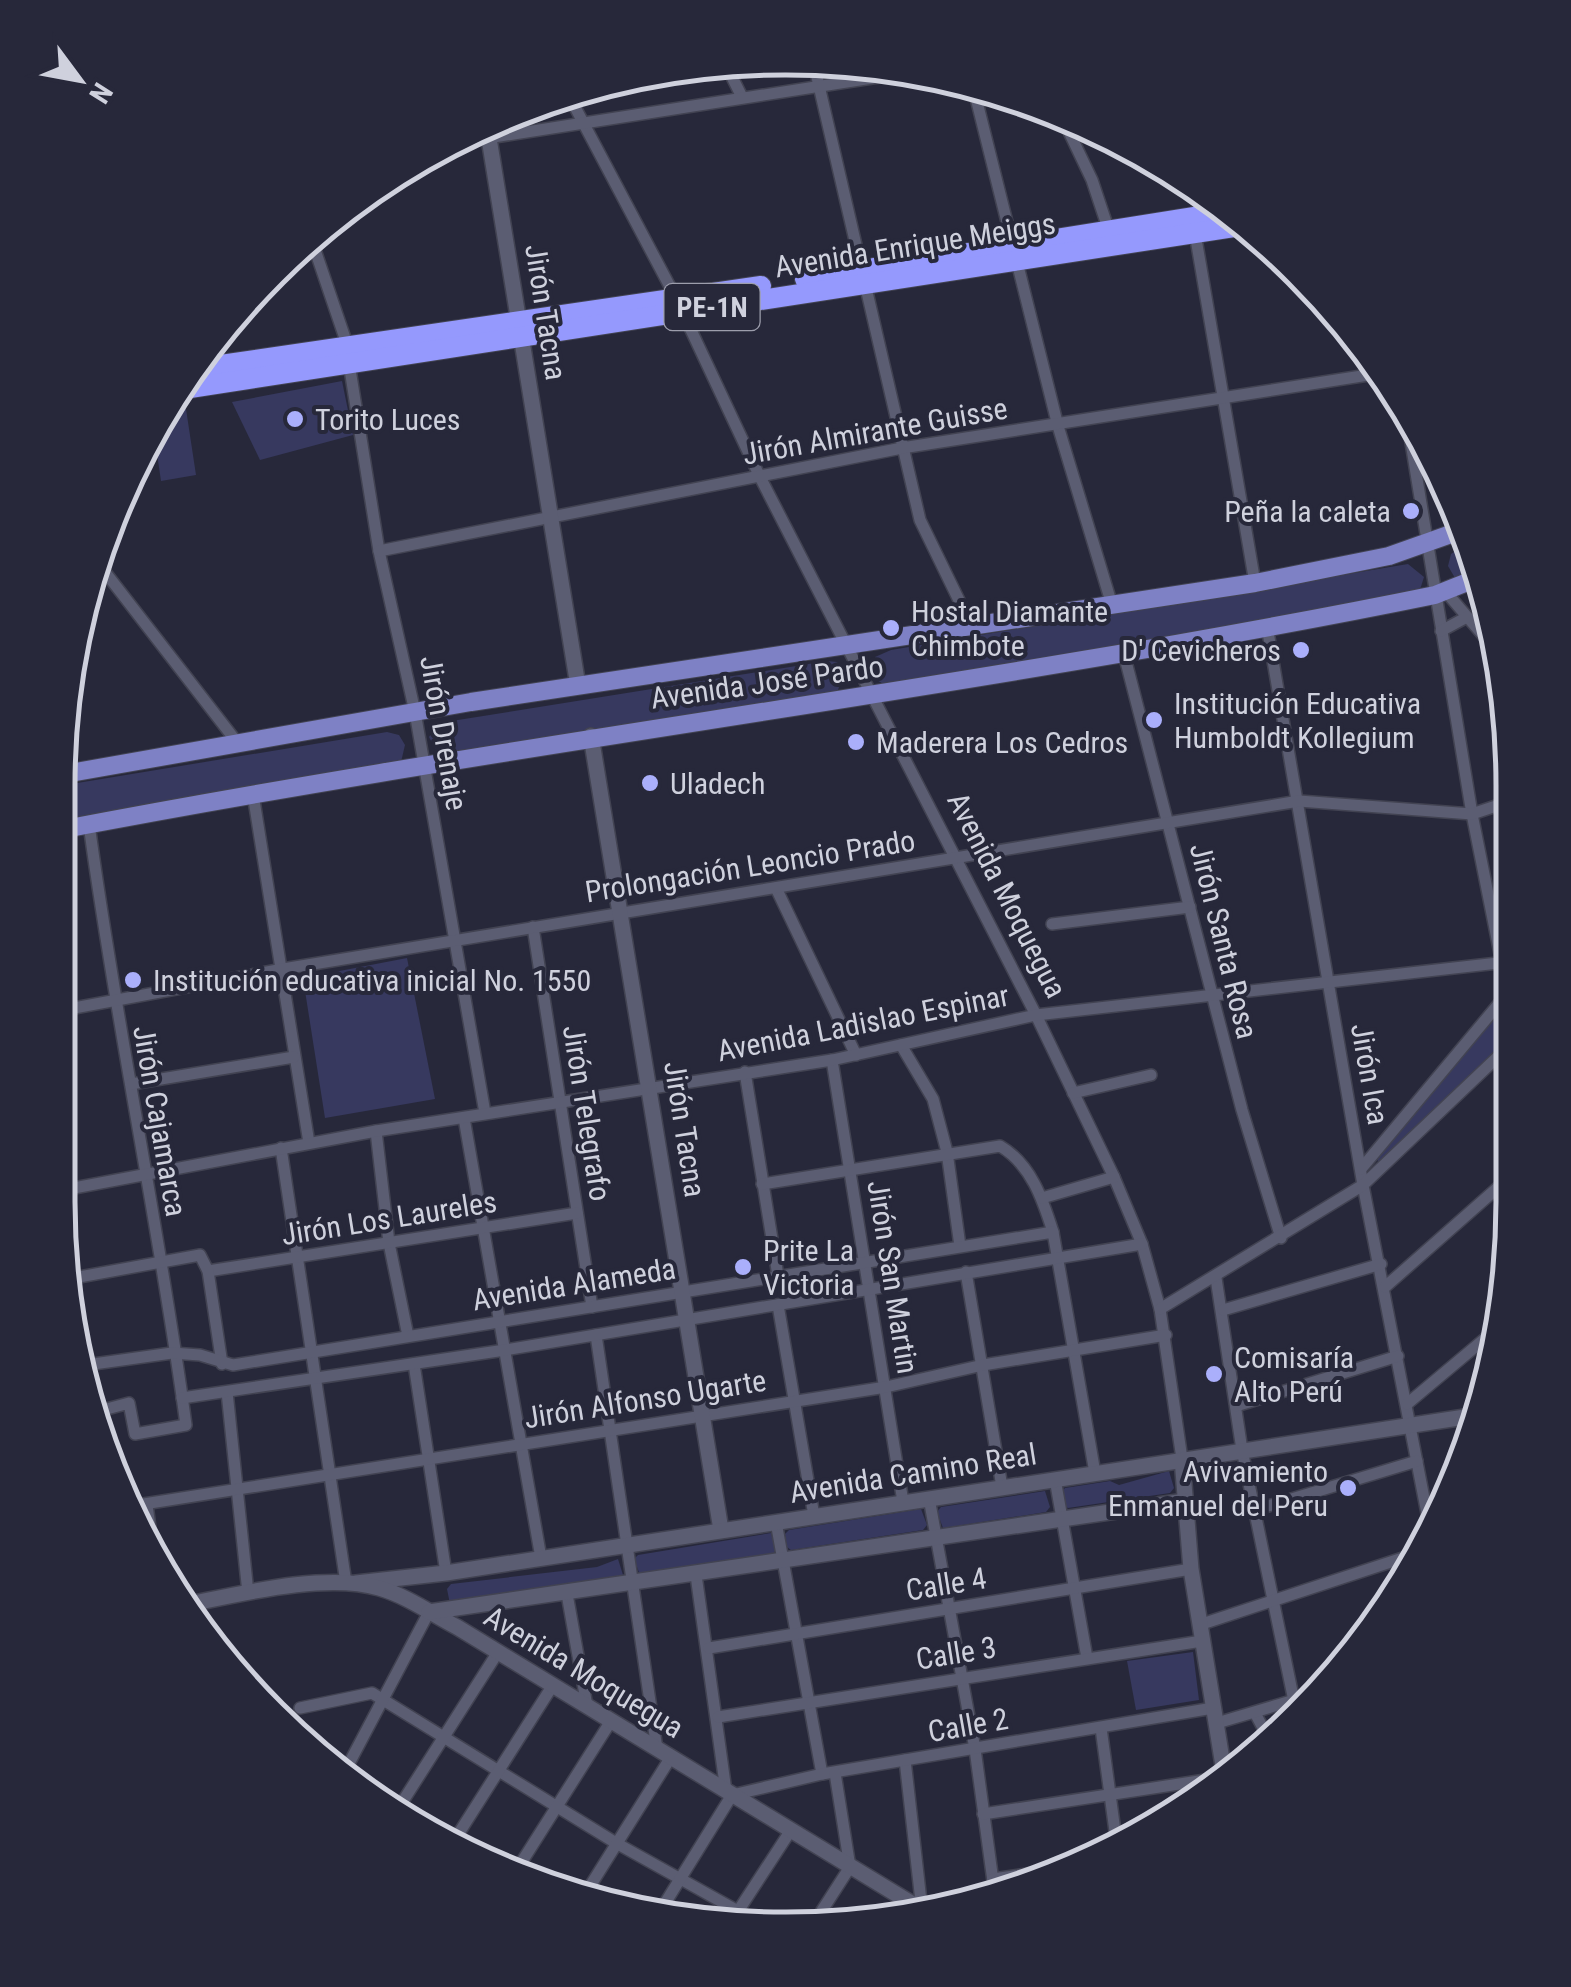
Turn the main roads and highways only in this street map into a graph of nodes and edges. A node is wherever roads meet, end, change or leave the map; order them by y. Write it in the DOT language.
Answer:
graph roads {
  1 [pos="1207,214"];
  2 [pos="1226,228"];
  3 [pos="1016,251"];
  4 [pos="348,354"];
  5 [pos="212,367"];
  6 [pos="199,386"];
  7 [pos="1450,535"];
  8 [pos="1466,583"];
  9 [pos="76,772"];
  10 [pos="75,827"];
  1 -- 3 [label="highway, Avenida Enrique Meiggs / PE-1N"];
  2 -- 3 [label="highway, Avenida Enrique Meiggs / PE-1N"];
  3 -- 4 [label="highway, Avenida Enrique Meiggs / PE-1N"];
  4 -- 5 [label="highway, Avenida Enrique Meiggs / PE-1N"];
  4 -- 6 [label="highway, Avenida Enrique Meiggs / PE-1N"];
  7 -- 9 [label="main road, Avenida José Pardo"];
  8 -- 10 [label="main road, Avenida José Pardo"];
}
